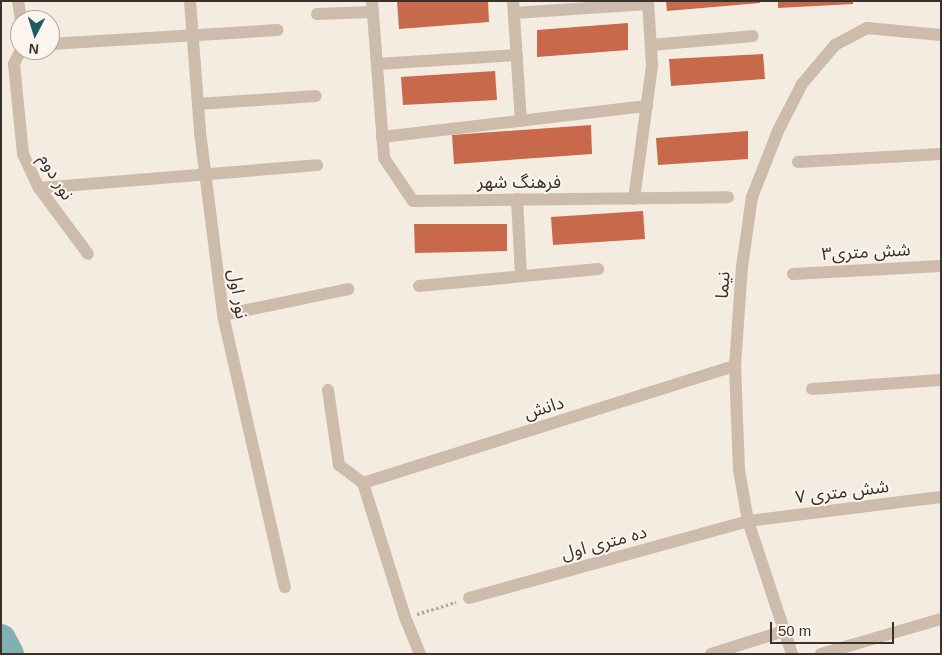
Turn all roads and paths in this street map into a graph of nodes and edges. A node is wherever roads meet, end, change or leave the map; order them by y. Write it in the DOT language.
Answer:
graph roads {
  1 [pos="190,1"];
  2 [pos="648,2"];
  3 [pos="373,7"];
  4 [pos="514,7"];
  5 [pos="317,14"];
  6 [pos="278,30"];
  7 [pos="193,35"];
  8 [pos="941,35"];
  9 [pos="753,36"];
  10 [pos="60,43"];
  11 [pos="651,45"];
  12 [pos="517,55"];
  13 [pos="16,60"];
  14 [pos="377,64"];
  15 [pos="316,96"];
  16 [pos="198,104"];
  17 [pos="647,106"];
  18 [pos="521,121"];
  19 [pos="382,136"];
  20 [pos="941,154"];
  21 [pos="798,162"];
  22 [pos="318,165"];
  23 [pos="205,173"];
  24 [pos="39,188"];
  25 [pos="728,197"];
  26 [pos="517,199"];
  27 [pos="634,199"];
  28 [pos="88,254"];
  29 [pos="941,266"];
  30 [pos="598,269"];
  31 [pos="793,274"];
  32 [pos="521,276"];
  33 [pos="419,286"];
  34 [pos="348,289"];
  35 [pos="223,314"];
  36 [pos="735,366"];
  37 [pos="941,380"];
  38 [pos="812,389"];
  39 [pos="328,390"];
  40 [pos="363,483"];
  41 [pos="941,497"];
  42 [pos="748,522"];
  43 [pos="285,587"];
  44 [pos="469,598"];
  45 [pos="404,617"];
  46 [pos="941,618"];
  47 [pos="784,631"];
  48 [pos="420,654"];
  49 [pos="711,654"];
  50 [pos="792,654"];
  51 [pos="821,654"];
  1 -- 7 [label="street, نور اول"];
  2 -- 4 [label="street"];
  2 -- 11 [label="street"];
  3 -- 5 [label="street"];
  3 -- 14 [label="street, فرهنگ شهر"];
  4 -- 12 [label="street"];
  6 -- 7 [label="street"];
  7 -- 10 [label="street"];
  7 -- 16 [label="street, نور اول"];
  8 -- 36 [label="street, نیما"];
  9 -- 11 [label="street"];
  11 -- 17 [label="street"];
  12 -- 14 [label="street"];
  12 -- 18 [label="street"];
  13 -- 24 [label="street, نور دوم"];
  14 -- 19 [label="street, فرهنگ شهر"];
  15 -- 16 [label="street"];
  16 -- 23 [label="street, نور اول"];
  17 -- 18 [label="street"];
  17 -- 27 [label="street"];
  18 -- 19 [label="street"];
  19 -- 26 [label="street, فرهنگ شهر"];
  20 -- 21 [label="street"];
  22 -- 23 [label="street"];
  23 -- 24 [label="street"];
  23 -- 35 [label="street, نور اول"];
  24 -- 28 [label="street, نور دوم"];
  25 -- 27 [label="street, فرهنگ شهر"];
  26 -- 27 [label="street, فرهنگ شهر"];
  26 -- 32 [label="street"];
  29 -- 31 [label="street, شش متری۳"];
  30 -- 32 [label="street"];
  32 -- 33 [label="street"];
  34 -- 35 [label="street"];
  35 -- 43 [label="street, نور اول"];
  36 -- 40 [label="street, دانش"];
  36 -- 42 [label="street, نیما"];
  37 -- 38 [label="street"];
  39 -- 40 [label="street"];
  40 -- 45 [label="street"];
  41 -- 42 [label="street, ۷ شش متری"];
  42 -- 44 [label="street, ده متری اول"];
  42 -- 47 [label="street, نیما"];
  44 -- 45 [label="path"];
  45 -- 48 [label="street"];
  46 -- 51 [label="street"];
  47 -- 49 [label="street"];
  47 -- 50 [label="street, نیما"];
}
